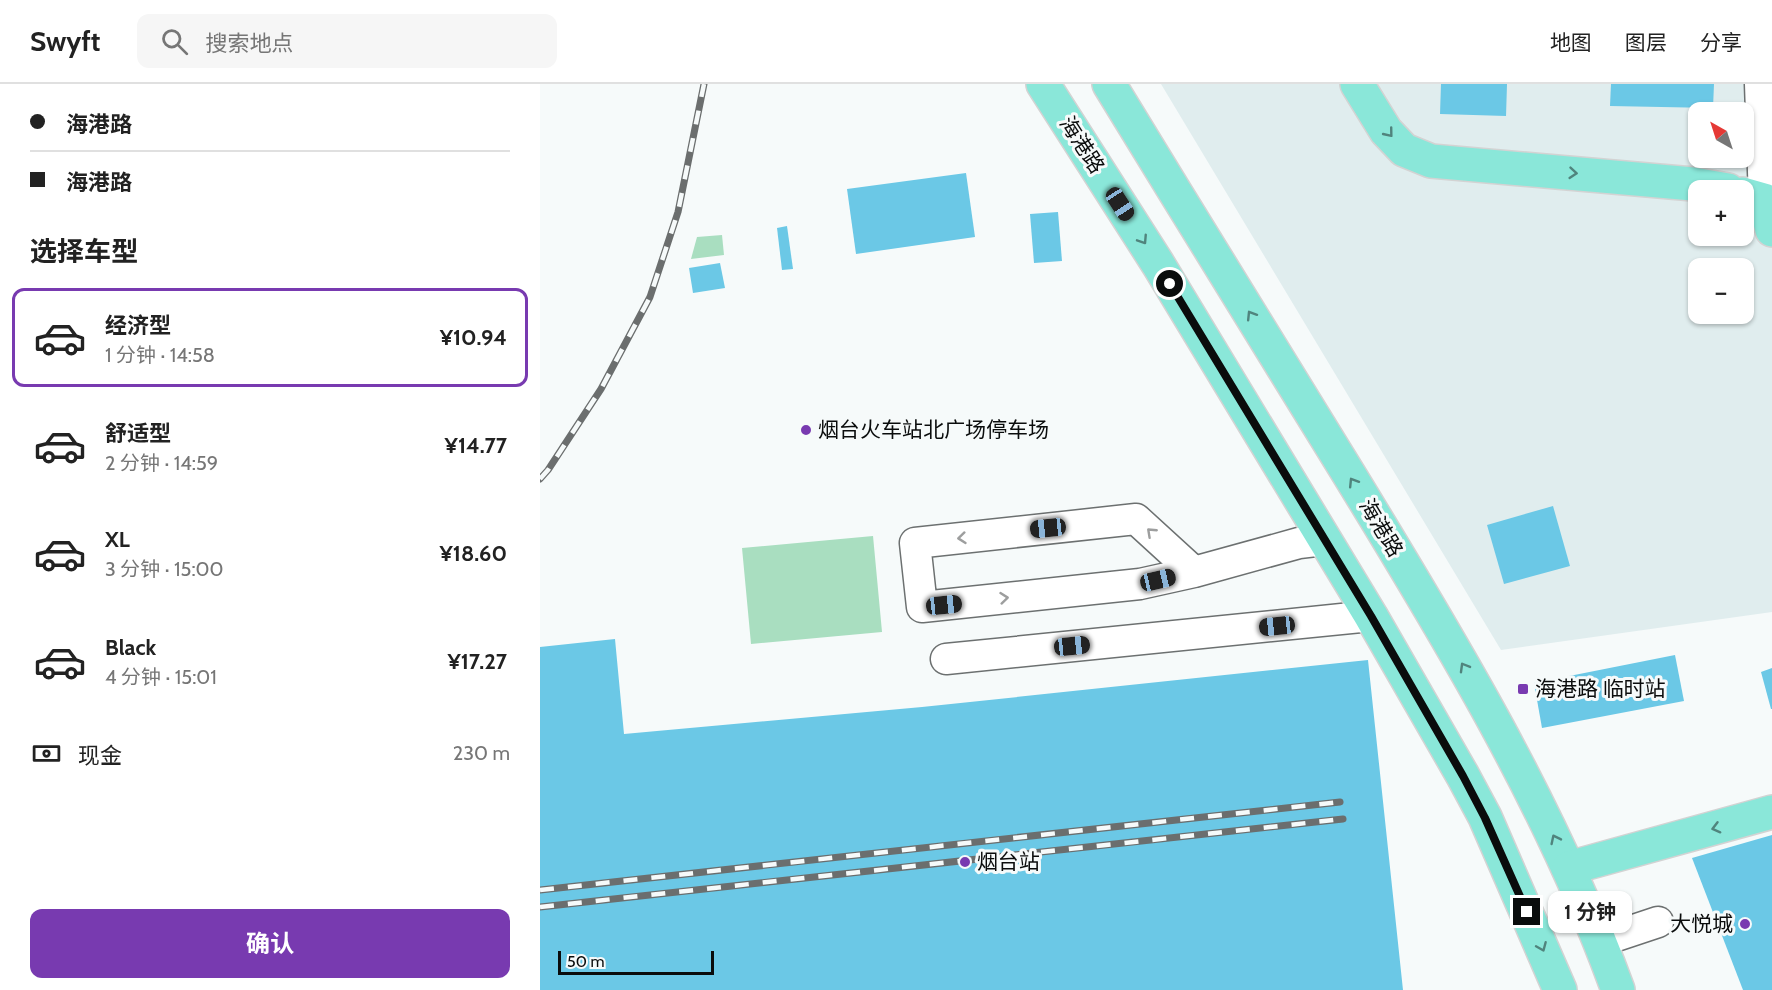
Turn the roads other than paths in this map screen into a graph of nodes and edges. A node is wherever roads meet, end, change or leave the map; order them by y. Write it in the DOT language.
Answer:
graph roads {
  1 [pos="1043,84"];
  2 [pos="1109,84"];
  3 [pos="1357,84"];
  4 [pos="1760,84"];
  5 [pos="1688,184"];
  6 [pos="1760,208"];
  7 [pos="1324,540"];
  8 [pos="1194,572"];
  9 [pos="1371,616"];
  10 [pos="946,659"];
  11 [pos="1772,812"];
  12 [pos="1569,868"];
  13 [pos="1658,922"];
  14 [pos="1600,941"];
  15 [pos="1560,990"];
  16 [pos="1618,990"];
  1 -- 7 [label="main road, 海港路, one-way"];
  12 -- 2 [label="main road, 海港路, one-way"];
  3 -- 5 [label="main road, one-way"];
  4 -- 6 [label="street"];
  7 -- 8 [label="street"];
  7 -- 9 [label="main road, 海港路"];
  8 -- 8 [label="street, one-way"];
  9 -- 10 [label="street"];
  9 -- 15 [label="main road, 海港路, one-way"];
  11 -- 12 [label="main road, one-way"];
  12 -- 14 [label="main road, 海港路"];
  13 -- 14 [label="street"];
  14 -- 16 [label="main road, 海港路"];
}
